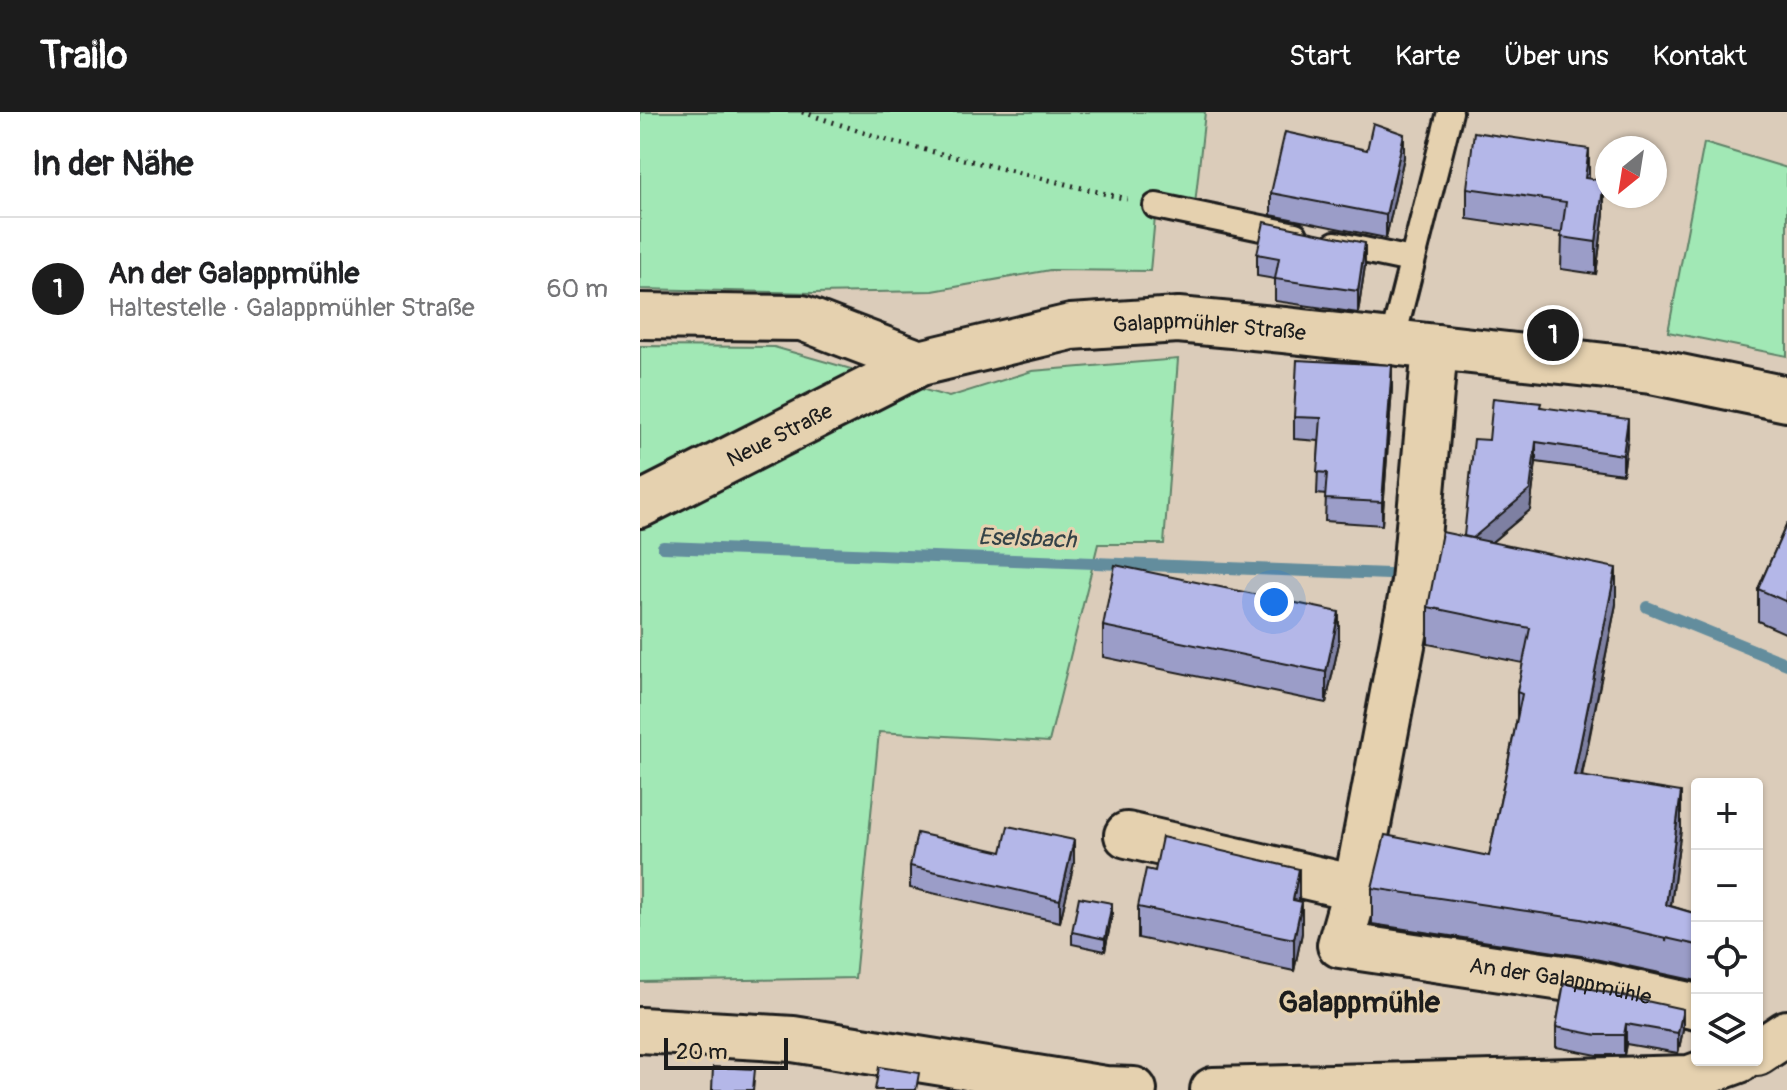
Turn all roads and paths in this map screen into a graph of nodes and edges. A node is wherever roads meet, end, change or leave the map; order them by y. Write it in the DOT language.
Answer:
graph roads {
  1 [pos="802,112"];
  2 [pos="1450,112"];
  3 [pos="1156,206"];
  4 [pos="1411,260"];
  5 [pos="640,316"];
  6 [pos="1392,342"];
  7 [pos="1435,347"];
  8 [pos="920,363"];
  9 [pos="1787,399"];
  10 [pos="640,505"];
  11 [pos="1127,835"];
  12 [pos="1356,888"];
  13 [pos="1691,1006"];
  14 [pos="1763,1022"];
  15 [pos="640,1030"];
  16 [pos="1787,1030"];
  17 [pos="1763,1048"];
  18 [pos="1723,1066"];
  19 [pos="1134,1090"];
  20 [pos="1213,1090"];
  1 -- 3 [label="path"];
  2 -- 4 [label="lane"];
  3 -- 4 [label="lane"];
  4 -- 6 [label="lane"];
  5 -- 8 [label="street"];
  6 -- 7 [label="street, Galappmühler Straße"];
  6 -- 8 [label="street, Galappmühler Straße"];
  7 -- 9 [label="street, Galappmühler Straße"];
  7 -- 12 [label="street, An der Galappmühle"];
  8 -- 10 [label="street, Neue Straße"];
  11 -- 12 [label="street"];
  12 -- 13 [label="street, An der Galappmühle"];
  14 -- 16 [label="street"];
  15 -- 19 [label="street"];
  16 -- 17 [label="street"];
  18 -- 20 [label="street"];
}
